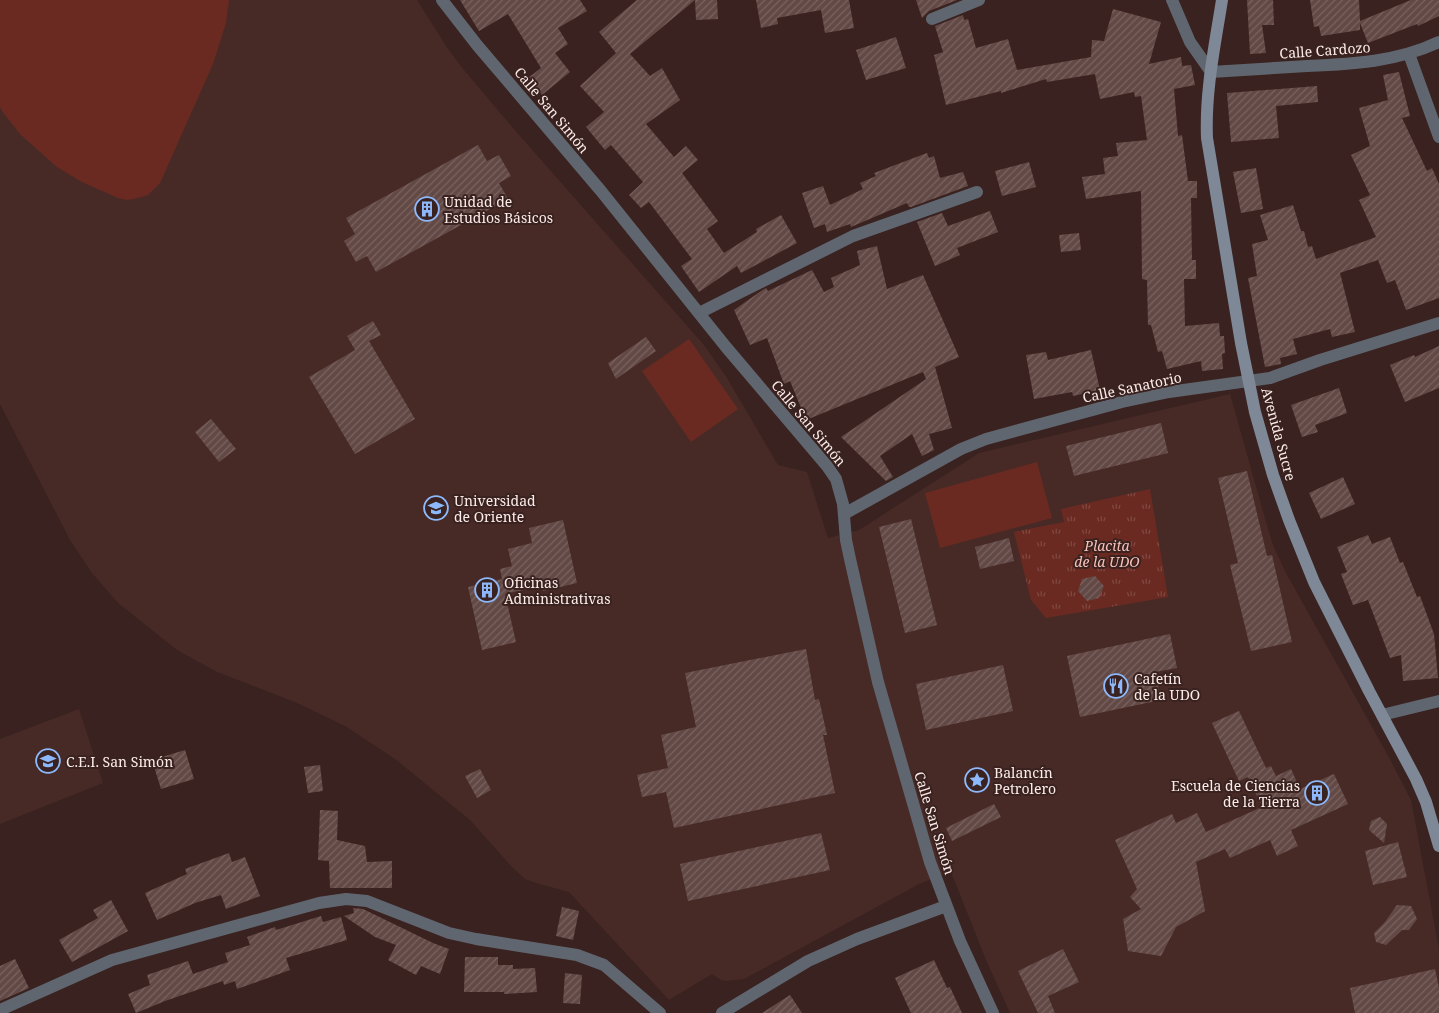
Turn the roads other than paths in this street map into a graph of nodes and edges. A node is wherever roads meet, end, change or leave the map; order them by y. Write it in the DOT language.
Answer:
graph roads {
  1 [pos="442,0"];
  2 [pos="979,0"];
  3 [pos="1172,0"];
  4 [pos="1222,0"];
  5 [pos="932,19"];
  6 [pos="1439,42"];
  7 [pos="1409,54"];
  8 [pos="1211,72"];
  9 [pos="1439,137"];
  10 [pos="977,192"];
  11 [pos="699,314"];
  12 [pos="1439,323"];
  13 [pos="1249,380"];
  14 [pos="844,514"];
  15 [pos="1439,701"];
  16 [pos="1382,715"];
  17 [pos="1439,846"];
  18 [pos="946,906"];
  19 [pos="0,1010"];
  20 [pos="660,1013"];
  21 [pos="722,1013"];
  22 [pos="993,1013"];
  1 -- 11 [label="street, Calle San Simón"];
  2 -- 5 [label="street"];
  3 -- 8 [label="street"];
  4 -- 8 [label="street, Avenida Sucre"];
  6 -- 7 [label="street, Calle Cardozo"];
  7 -- 8 [label="street, Calle Cardozo"];
  7 -- 9 [label="street"];
  8 -- 13 [label="street, Avenida Sucre"];
  10 -- 11 [label="street"];
  11 -- 14 [label="street, Calle San Simón"];
  12 -- 13 [label="street, Calle Sanatorio"];
  13 -- 14 [label="street, Calle Sanatorio"];
  13 -- 16 [label="street, Avenida Sucre"];
  14 -- 18 [label="street, Calle San Simón"];
  15 -- 16 [label="street"];
  16 -- 17 [label="street, Avenida Sucre"];
  18 -- 21 [label="street"];
  18 -- 22 [label="street, Calle San Simón"];
  19 -- 20 [label="street"];
}
